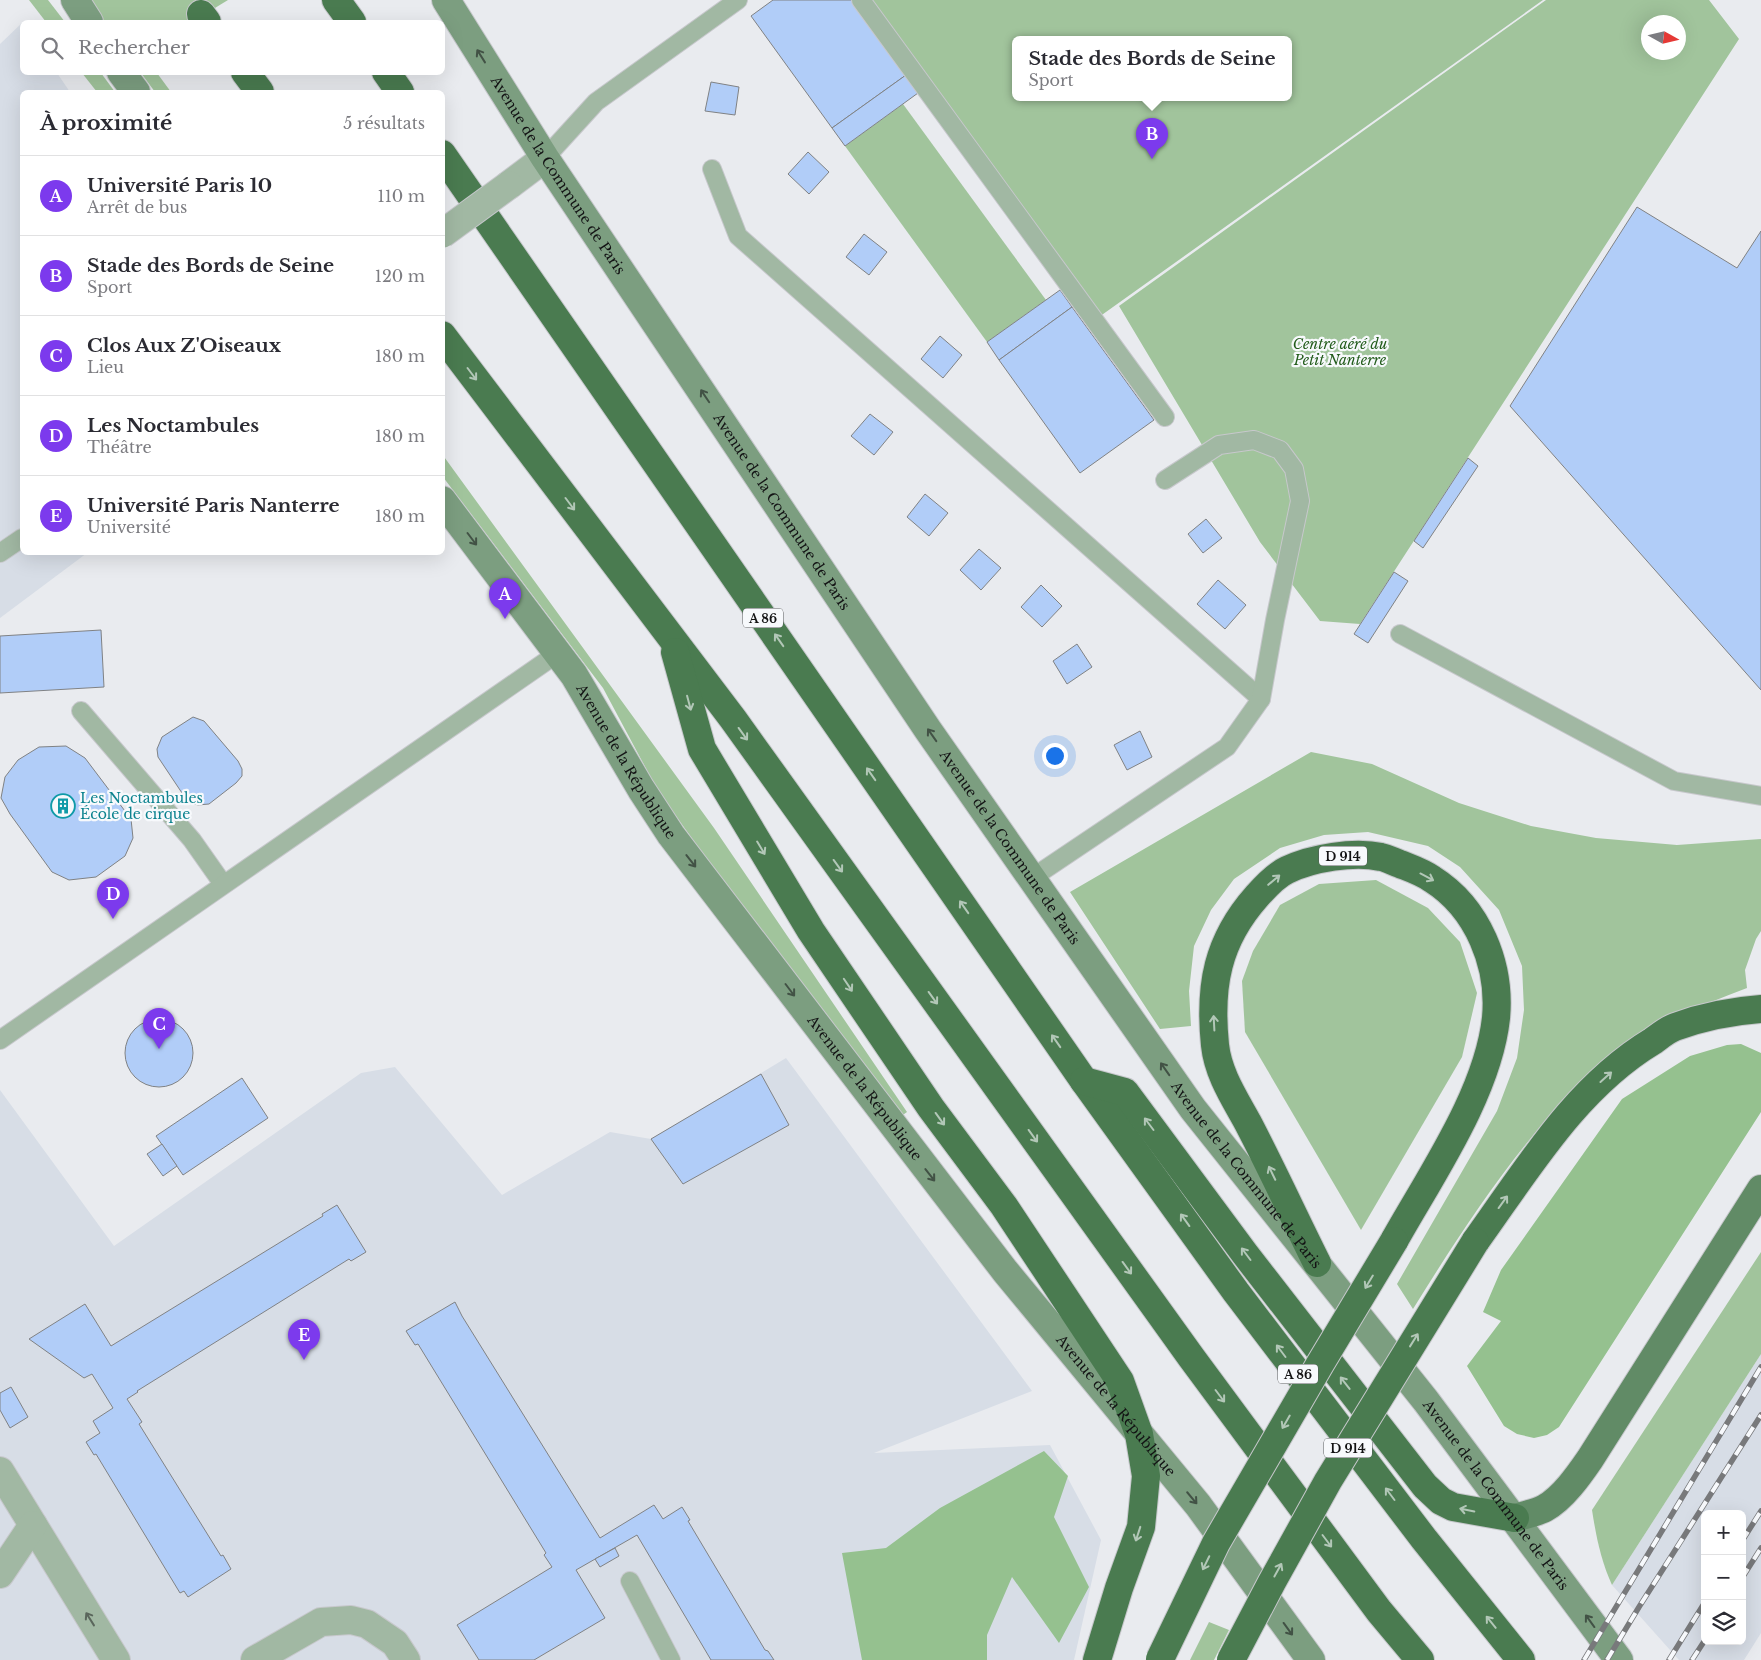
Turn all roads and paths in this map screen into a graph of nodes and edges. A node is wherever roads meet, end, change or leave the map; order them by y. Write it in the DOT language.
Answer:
graph roads {
  1 [pos="75,0"];
  2 [pos="336,0"];
  3 [pos="446,0"];
  4 [pos="738,0"];
  5 [pos="861,0"];
  6 [pos="89,20"];
  7 [pos="351,20"];
  8 [pos="123,75"];
  9 [pos="247,75"];
  10 [pos="388,75"];
  11 [pos="134,90"];
  12 [pos="258,90"];
  13 [pos="399,90"];
  14 [pos="445,158"];
  15 [pos="545,158"];
  16 [pos="712,169"];
  17 [pos="445,232"];
  18 [pos="445,339"];
  19 [pos="1165,417"];
  20 [pos="1165,480"];
  21 [pos="445,504"];
  22 [pos="20,539"];
  23 [pos="0,553"];
  24 [pos="1400,634"];
  25 [pos="672,640"];
  26 [pos="558,653"];
  27 [pos="1261,699"];
  28 [pos="81,711"];
  29 [pos="1761,796"];
  30 [pos="1032,878"];
  31 [pos="223,884"];
  32 [pos="1761,1009"];
  33 [pos="0,1040"];
  34 [pos="1084,1081"];
  35 [pos="1761,1189"];
  36 [pos="1317,1263"];
  37 [pos="1139,1434"];
  38 [pos="0,1471"];
  39 [pos="1515,1518"];
  40 [pos="33,1525"];
  41 [pos="0,1574"];
  42 [pos="630,1581"];
  43 [pos="116,1660"];
  44 [pos="255,1660"];
  45 [pos="406,1660"];
  46 [pos="671,1660"];
  47 [pos="1097,1660"];
  48 [pos="1159,1660"];
  49 [pos="1231,1660"];
  50 [pos="1311,1660"];
  51 [pos="1420,1660"];
  52 [pos="1521,1660"];
  53 [pos="1619,1660"];
  1 -- 6 [label="main road"];
  2 -- 7 [label="highway"];
  15 -- 3 [label="main road, Avenue de la Commune de Paris, one-way"];
  4 -- 15 [label="lane"];
  5 -- 19 [label="lane"];
  8 -- 11 [label="main road"];
  9 -- 12 [label="highway"];
  10 -- 13 [label="highway"];
  34 -- 14 [label="highway, A 86, one-way"];
  15 -- 17 [label="street, bridge"];
  30 -- 15 [label="main road, Avenue de la Commune de Paris, one-way"];
  16 -- 27 [label="lane"];
  18 -- 25 [label="highway, one-way"];
  20 -- 27 [label="lane"];
  21 -- 26 [label="main road, Avenue de la République, one-way"];
  22 -- 23 [label="lane"];
  24 -- 29 [label="lane"];
  25 -- 37 [label="highway, one-way"];
  25 -- 51 [label="highway, one-way"];
  26 -- 31 [label="lane"];
  26 -- 37 [label="main road, Avenue de la République, one-way"];
  27 -- 30 [label="lane"];
  28 -- 31 [label="lane"];
  36 -- 30 [label="main road, Avenue de la Commune de Paris, one-way"];
  31 -- 33 [label="lane"];
  49 -- 32 [label="highway, D 914, one-way, bridge"];
  39 -- 34 [label="highway, one-way"];
  52 -- 34 [label="highway, A 86, one-way"];
  35 -- 39 [label="main road"];
  36 -- 39 [label="main road, Avenue de la Commune de Paris"];
  36 -- 48 [label="highway, D 914, one-way, bridge"];
  37 -- 47 [label="highway, one-way"];
  37 -- 50 [label="main road, Avenue de la République, one-way"];
  38 -- 40 [label="street"];
  53 -- 39 [label="main road, Avenue de la Commune de Paris, one-way"];
  40 -- 41 [label="street"];
  43 -- 40 [label="street, one-way"];
  42 -- 46 [label="lane"];
  44 -- 45 [label="street"];
}
